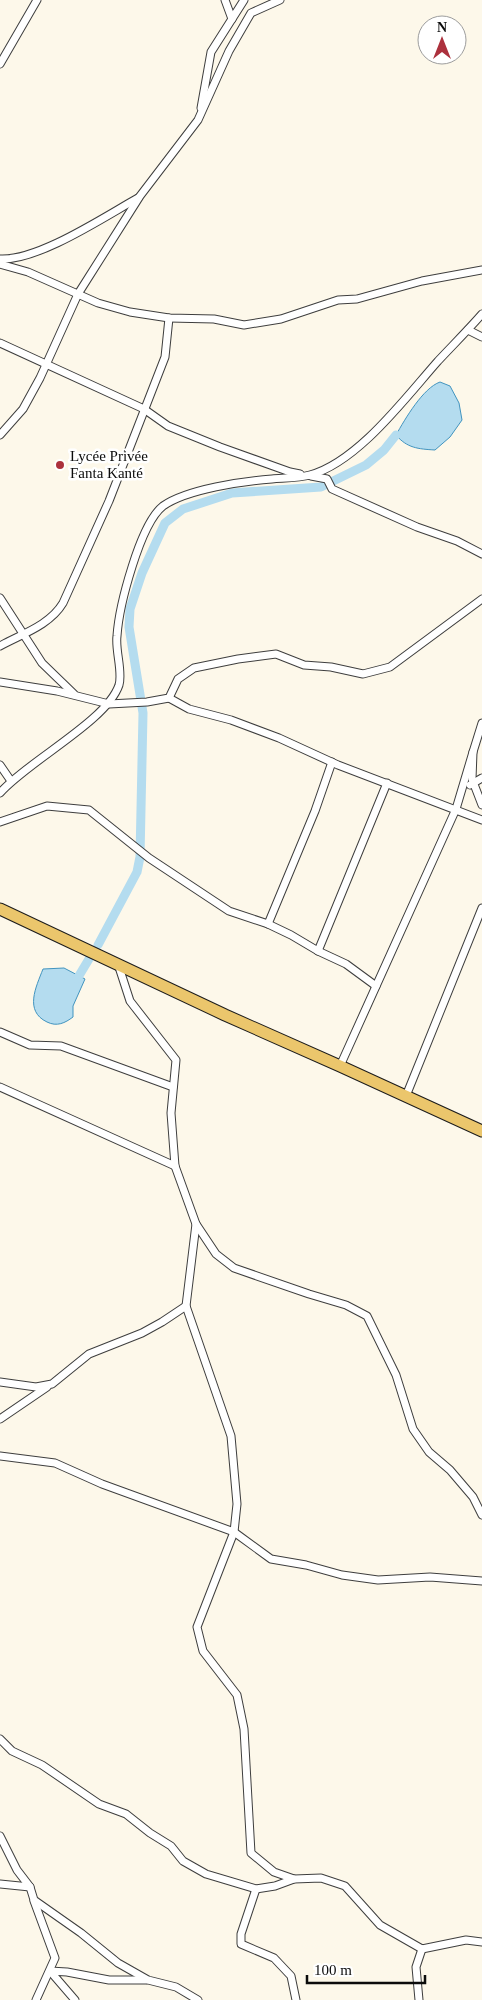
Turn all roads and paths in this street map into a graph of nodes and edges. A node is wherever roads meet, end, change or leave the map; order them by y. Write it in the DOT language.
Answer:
graph roads {
  1 [pos="37,0"];
  2 [pos="225,0"];
  3 [pos="244,0"];
  4 [pos="280,0"];
  5 [pos="232,19"];
  6 [pos="0,64"];
  7 [pos="198,120"];
  8 [pos="140,196"];
  9 [pos="0,259"];
  10 [pos="0,264"];
  11 [pos="482,270"];
  12 [pos="78,294"];
  13 [pos="482,314"];
  14 [pos="169,318"];
  15 [pos="468,330"];
  16 [pos="482,337"];
  17 [pos="0,343"];
  18 [pos="47,365"];
  19 [pos="144,409"];
  20 [pos="0,435"];
  21 [pos="309,476"];
  22 [pos="482,554"];
  23 [pos="0,598"];
  24 [pos="482,599"];
  25 [pos="23,634"];
  26 [pos="0,646"];
  27 [pos="0,682"];
  28 [pos="76,696"];
  29 [pos="169,698"];
  30 [pos="109,704"];
  31 [pos="482,723"];
  32 [pos="473,752"];
  33 [pos="332,762"];
  34 [pos="0,765"];
  35 [pos="482,778"];
  36 [pos="11,781"];
  37 [pos="387,783"];
  38 [pos="474,783"];
  39 [pos="462,792"];
  40 [pos="0,793"];
  41 [pos="482,805"];
  42 [pos="456,809"];
  43 [pos="482,820"];
  44 [pos="0,822"];
  45 [pos="482,908"];
  46 [pos="0,909"];
  47 [pos="268,924"];
  48 [pos="318,951"];
  49 [pos="118,964"];
  50 [pos="376,986"];
  51 [pos="0,1032"];
  52 [pos="340,1066"];
  53 [pos="0,1087"];
  54 [pos="173,1087"];
  55 [pos="406,1096"];
  56 [pos="482,1131"];
  57 [pos="175,1166"];
  58 [pos="196,1224"];
  59 [pos="186,1306"];
  60 [pos="0,1382"];
  61 [pos="52,1384"];
  62 [pos="0,1419"];
  63 [pos="0,1456"];
  64 [pos="482,1515"];
  65 [pos="234,1532"];
  66 [pos="482,1581"];
  67 [pos="0,1739"];
  68 [pos="0,1836"];
  69 [pos="294,1879"];
  70 [pos="0,1884"];
  71 [pos="30,1887"];
  72 [pos="256,1888"];
  73 [pos="34,1900"];
  74 [pos="482,1942"];
  75 [pos="422,1949"];
  76 [pos="50,1971"];
  77 [pos="148,1980"];
  78 [pos="36,2000"];
  79 [pos="75,2000"];
  80 [pos="198,2000"];
  81 [pos="296,2000"];
  82 [pos="419,2000"];
  1 -- 6 [label="street"];
  2 -- 5 [label="street"];
  3 -- 5 [label="street"];
  4 -- 7 [label="street"];
  5 -- 7 [label="street"];
  7 -- 8 [label="street"];
  8 -- 9 [label="street"];
  8 -- 12 [label="street"];
  10 -- 12 [label="street"];
  11 -- 14 [label="street"];
  12 -- 14 [label="street"];
  12 -- 18 [label="street"];
  13 -- 15 [label="street"];
  14 -- 19 [label="street"];
  15 -- 16 [label="street"];
  15 -- 21 [label="street"];
  17 -- 18 [label="street"];
  18 -- 19 [label="street"];
  18 -- 20 [label="street"];
  19 -- 21 [label="street"];
  19 -- 25 [label="street"];
  21 -- 22 [label="street"];
  21 -- 30 [label="street"];
  23 -- 25 [label="street"];
  24 -- 29 [label="street"];
  25 -- 26 [label="street"];
  25 -- 28 [label="street"];
  27 -- 28 [label="street"];
  28 -- 30 [label="street"];
  29 -- 30 [label="street"];
  29 -- 33 [label="street"];
  30 -- 36 [label="street"];
  31 -- 32 [label="street"];
  32 -- 38 [label="street"];
  32 -- 39 [label="street"];
  33 -- 37 [label="street"];
  33 -- 47 [label="street"];
  34 -- 36 [label="street"];
  35 -- 38 [label="street"];
  36 -- 40 [label="street"];
  37 -- 42 [label="street"];
  37 -- 48 [label="street"];
  38 -- 39 [label="street"];
  38 -- 41 [label="street"];
  39 -- 42 [label="street"];
  42 -- 43 [label="street"];
  42 -- 50 [label="street"];
  44 -- 47 [label="street"];
  45 -- 55 [label="street"];
  46 -- 49 [label="main road"];
  47 -- 48 [label="street"];
  48 -- 50 [label="street"];
  49 -- 52 [label="main road"];
  49 -- 54 [label="street"];
  50 -- 52 [label="street"];
  51 -- 54 [label="street"];
  52 -- 55 [label="main road"];
  53 -- 57 [label="street"];
  54 -- 57 [label="street"];
  55 -- 56 [label="main road"];
  57 -- 58 [label="street"];
  58 -- 59 [label="street"];
  58 -- 64 [label="street"];
  59 -- 61 [label="street"];
  59 -- 65 [label="street"];
  60 -- 61 [label="street"];
  61 -- 62 [label="street"];
  63 -- 65 [label="street"];
  65 -- 66 [label="street"];
  65 -- 69 [label="street"];
  67 -- 72 [label="street"];
  68 -- 71 [label="street"];
  69 -- 72 [label="street"];
  69 -- 75 [label="street"];
  70 -- 71 [label="street"];
  71 -- 73 [label="street"];
  72 -- 81 [label="street"];
  73 -- 76 [label="street"];
  73 -- 77 [label="street"];
  74 -- 75 [label="street"];
  75 -- 82 [label="street"];
  76 -- 77 [label="street"];
  76 -- 78 [label="street"];
  76 -- 79 [label="street"];
  77 -- 80 [label="street"];
}
